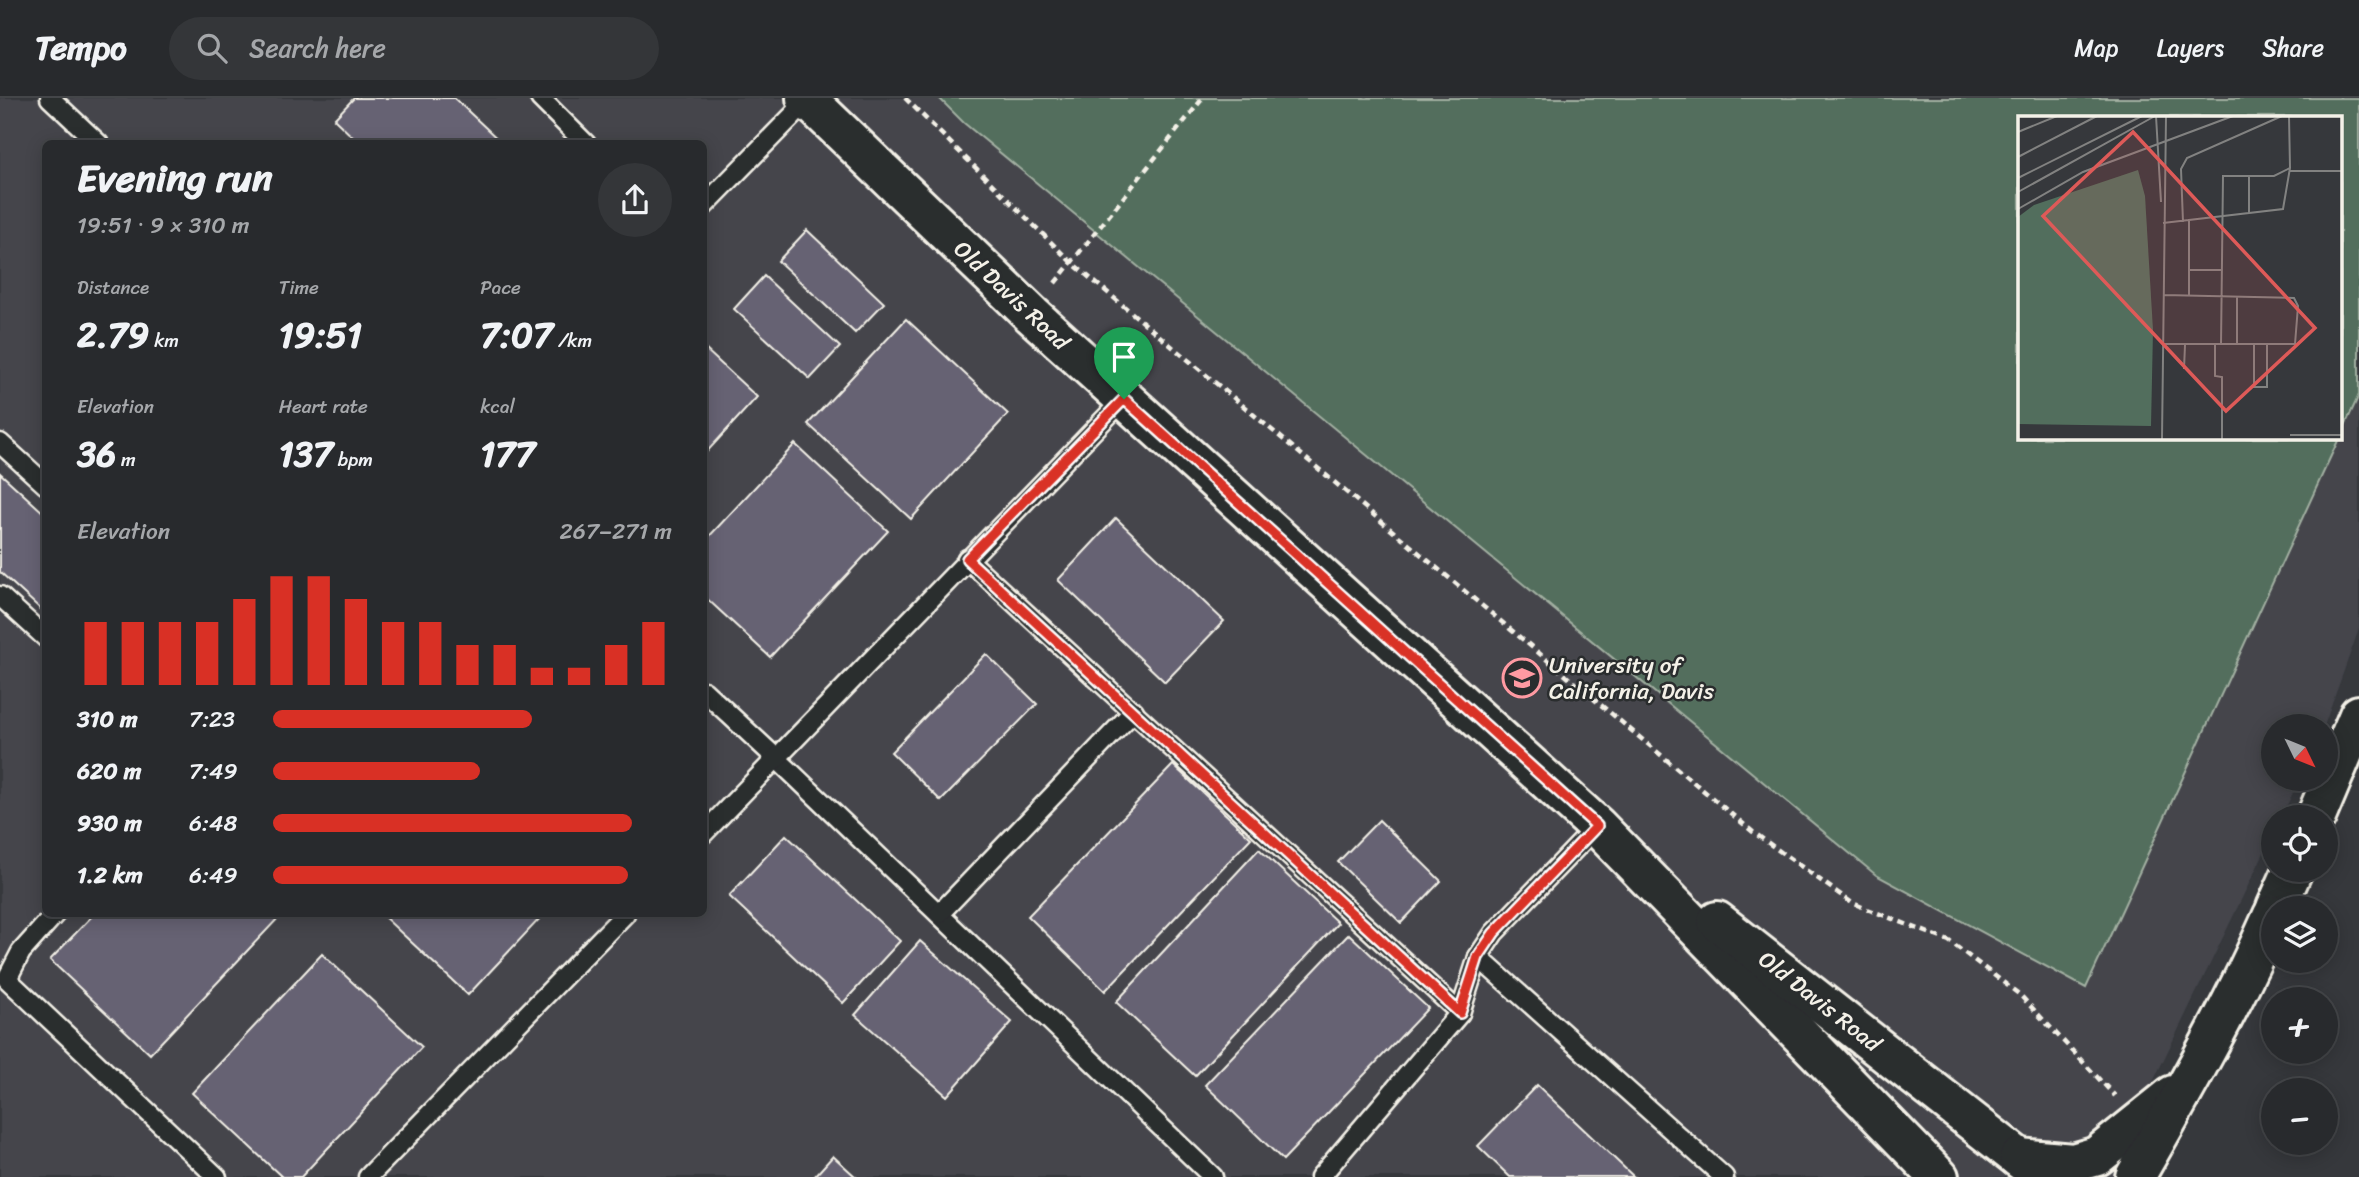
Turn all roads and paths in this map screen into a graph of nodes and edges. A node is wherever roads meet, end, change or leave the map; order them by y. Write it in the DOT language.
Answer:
graph roads {
  1 [pos="50,98"];
  2 [pos="540,98"];
  3 [pos="905,98"];
  4 [pos="1203,98"];
  5 [pos="807,99"];
  6 [pos="95,140"];
  7 [pos="582,140"];
  8 [pos="707,202"];
  9 [pos="1071,262"];
  10 [pos="1032,315"];
  11 [pos="1124,399"];
  12 [pos="0,443"];
  13 [pos="42,481"];
  14 [pos="967,559"];
  15 [pos="0,596"];
  16 [pos="42,634"];
  17 [pos="707,694"];
  18 [pos="1134,711"];
  19 [pos="2359,715"];
  20 [pos="776,758"];
  21 [pos="2321,805"];
  22 [pos="1597,826"];
  23 [pos="707,830"];
  24 [pos="939,914"];
  25 [pos="52,917"];
  26 [pos="622,917"];
  27 [pos="2261,943"];
  28 [pos="1478,957"];
  29 [pos="1460,1013"];
  30 [pos="2189,1083"];
  31 [pos="2122,1104"];
  32 [pos="2031,1167"];
  33 [pos="217,1177"];
  34 [pos="368,1177"];
  35 [pos="1213,1177"];
  36 [pos="1320,1177"];
  37 [pos="1724,1177"];
  38 [pos="1939,1177"];
  39 [pos="2135,1177"];
  1 -- 6 [label="lane"];
  2 -- 7 [label="lane"];
  3 -- 9 [label="path"];
  4 -- 9 [label="path"];
  5 -- 8 [label="lane"];
  5 -- 10 [label="main road, Old Davis Road"];
  9 -- 10 [label="path"];
  9 -- 31 [label="path"];
  10 -- 11 [label="main road, Old Davis Road"];
  11 -- 14 [label="lane"];
  11 -- 22 [label="main road, Old Davis Road"];
  12 -- 13 [label="lane"];
  14 -- 18 [label="lane"];
  14 -- 20 [label="lane"];
  15 -- 16 [label="lane"];
  17 -- 20 [label="lane"];
  18 -- 24 [label="lane"];
  18 -- 29 [label="lane"];
  19 -- 21 [label="main road"];
  20 -- 23 [label="lane"];
  20 -- 24 [label="lane"];
  22 -- 28 [label="lane"];
  22 -- 32 [label="main road, Old Davis Road"];
  22 -- 38 [label="main road, Old Davis Road"];
  24 -- 35 [label="lane"];
  25 -- 33 [label="lane"];
  26 -- 34 [label="lane"];
  27 -- 30 [label="main road"];
  28 -- 29 [label="lane"];
  28 -- 37 [label="lane"];
  29 -- 36 [label="lane"];
  30 -- 32 [label="main road"];
  30 -- 39 [label="main road"];
}
